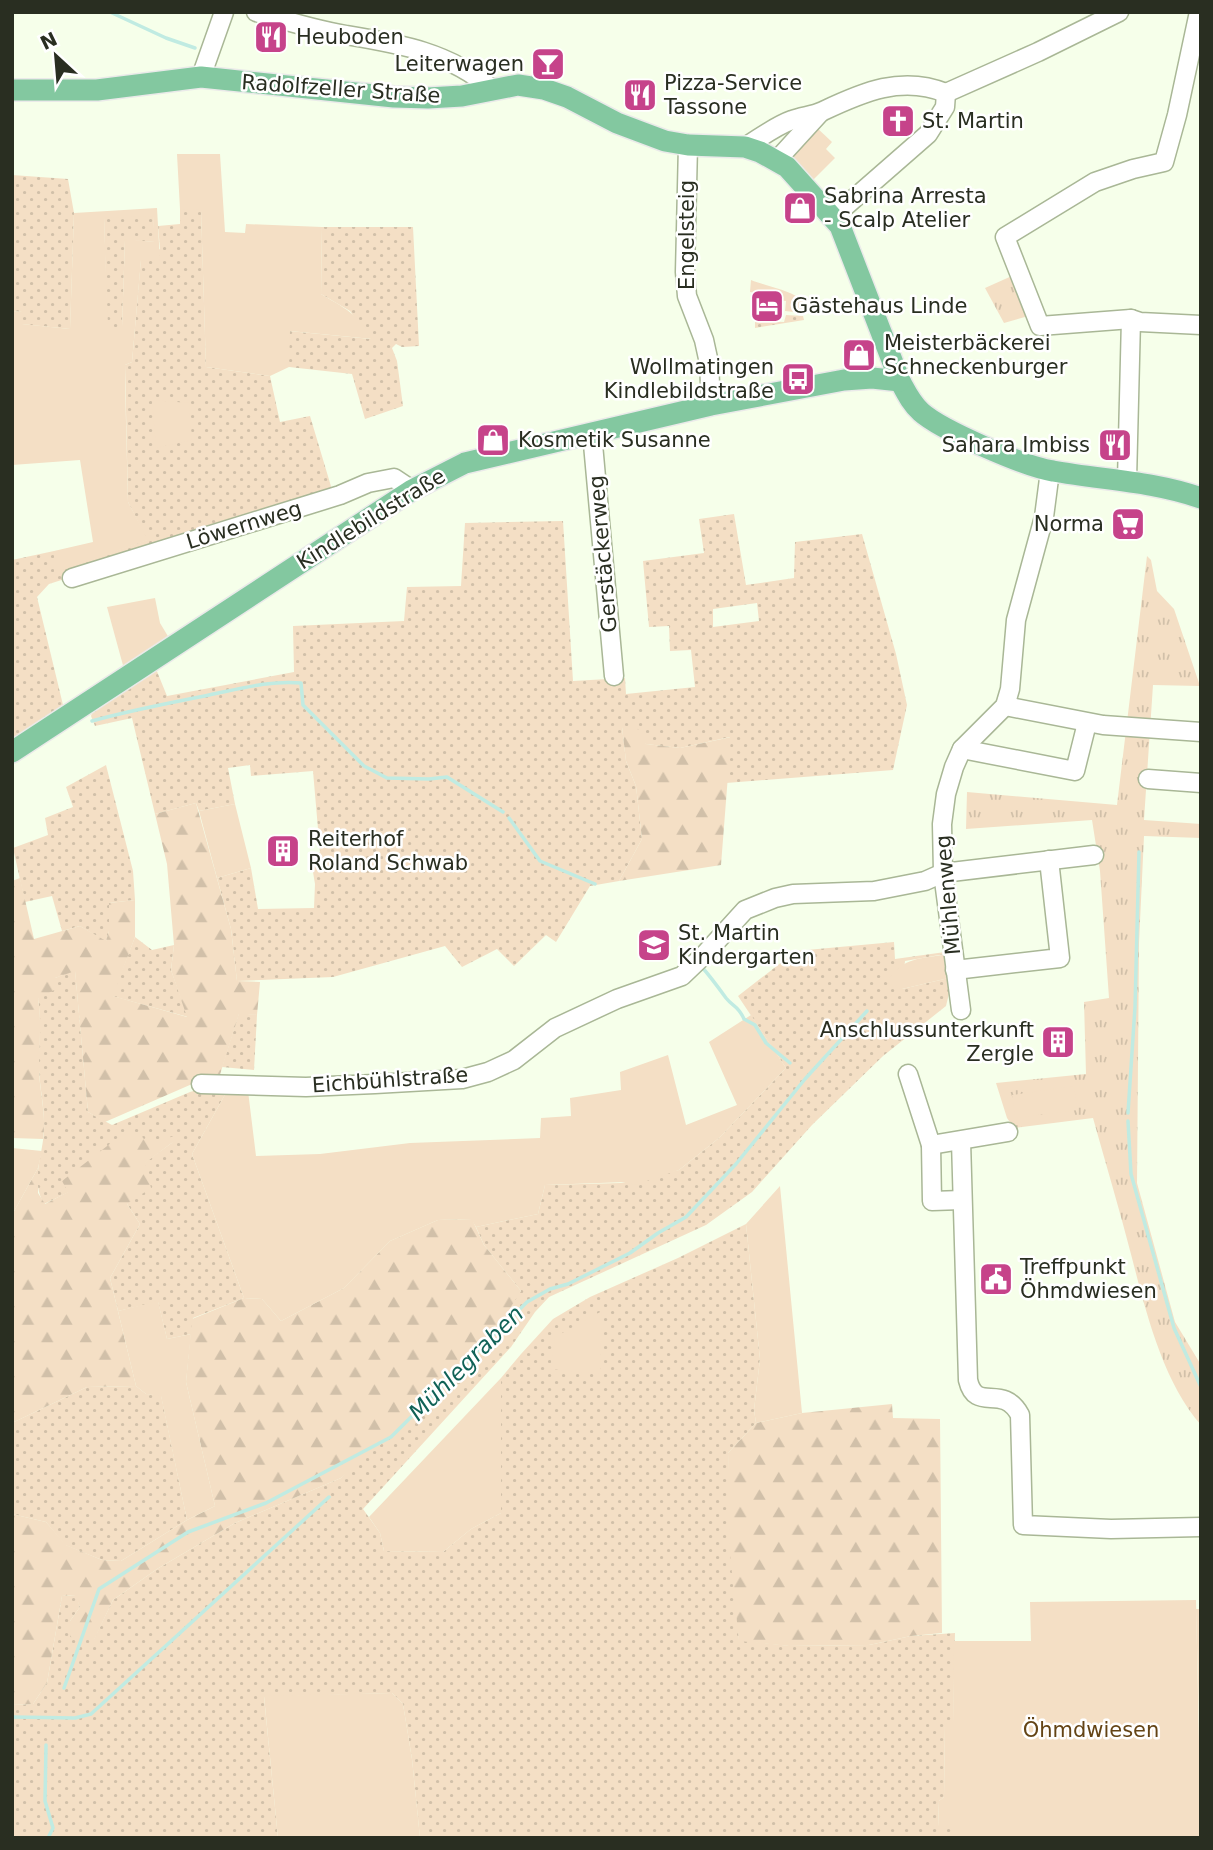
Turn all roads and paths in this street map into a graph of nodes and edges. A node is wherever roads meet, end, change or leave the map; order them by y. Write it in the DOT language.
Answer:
graph roads {
  1 [pos="223,12"];
  2 [pos="256,12"];
  3 [pos="1119,12"];
  4 [pos="1199,12"];
  5 [pos="201,77"];
  6 [pos="492,89"];
  7 [pos="12,90"];
  8 [pos="946,93"];
  9 [pos="814,115"];
  10 [pos="688,145"];
  11 [pos="745,147"];
  12 [pos="772,157"];
  13 [pos="833,218"];
  14 [pos="1131,319"];
  15 [pos="1201,325"];
  16 [pos="900,381"];
  17 [pos="711,405"];
  18 [pos="592,433"];
  19 [pos="1050,471"];
  20 [pos="1127,480"];
  21 [pos="412,490"];
  22 [pos="1201,498"];
  23 [pos="72,578"];
  24 [pos="614,676"];
  25 [pos="1004,706"];
  26 [pos="1087,723"];
  27 [pos="1201,732"];
  28 [pos="962,749"];
  29 [pos="12,752"];
  30 [pos="1149,779"];
  31 [pos="1201,783"];
  32 [pos="1094,855"];
  33 [pos="1049,860"];
  34 [pos="943,873"];
  35 [pos="955,970"];
  36 [pos="961,1010"];
  37 [pos="908,1074"];
  38 [pos="201,1084"];
  39 [pos="1008,1132"];
  40 [pos="961,1141"];
  41 [pos="931,1145"];
  42 [pos="962,1200"];
  43 [pos="1201,1527"];
  1 -- 5 [label="street"];
  2 -- 6 [label="street"];
  3 -- 8 [label="street"];
  4 -- 14 [label="street"];
  5 -- 6 [label="main road, Radolfzeller Straße"];
  5 -- 7 [label="main road, Radolfzeller Straße"];
  6 -- 10 [label="main road, Radolfzeller Straße"];
  8 -- 9 [label="street"];
  8 -- 13 [label="street"];
  9 -- 11 [label="street"];
  9 -- 12 [label="street"];
  10 -- 11 [label="main road, Radolfzeller Straße"];
  10 -- 17 [label="street, Engelsteig"];
  11 -- 12 [label="main road, Radolfzeller Straße"];
  12 -- 13 [label="main road, Radolfzeller Straße"];
  13 -- 16 [label="main road, Radolfzeller Straße"];
  14 -- 15 [label="street"];
  14 -- 20 [label="street"];
  16 -- 17 [label="main road, Kindlebildstraße"];
  16 -- 19 [label="main road, Radolfzeller Straße"];
  17 -- 18 [label="main road, Kindlebildstraße"];
  18 -- 21 [label="main road, Kindlebildstraße"];
  18 -- 24 [label="street, Gerstäckerweg"];
  19 -- 20 [label="main road, Radolfzeller Straße"];
  19 -- 25 [label="street"];
  20 -- 22 [label="main road, Radolfzeller Straße"];
  21 -- 23 [label="street, Löwernweg"];
  21 -- 29 [label="main road, Kindlebildstraße"];
  25 -- 26 [label="street"];
  25 -- 28 [label="street, Mühlenweg"];
  26 -- 27 [label="street"];
  26 -- 28 [label="street"];
  28 -- 34 [label="street, Mühlenweg"];
  30 -- 31 [label="street"];
  32 -- 33 [label="street, Eichbühlstraße"];
  33 -- 34 [label="street, Eichbühlstraße"];
  33 -- 35 [label="street"];
  34 -- 35 [label="street, Mühlenweg"];
  34 -- 38 [label="street, Eichbühlstraße"];
  35 -- 36 [label="street, Mühlenweg"];
  37 -- 41 [label="street"];
  39 -- 40 [label="street"];
  40 -- 41 [label="street"];
  40 -- 42 [label="street"];
  41 -- 42 [label="street"];
  42 -- 43 [label="street"];
}
